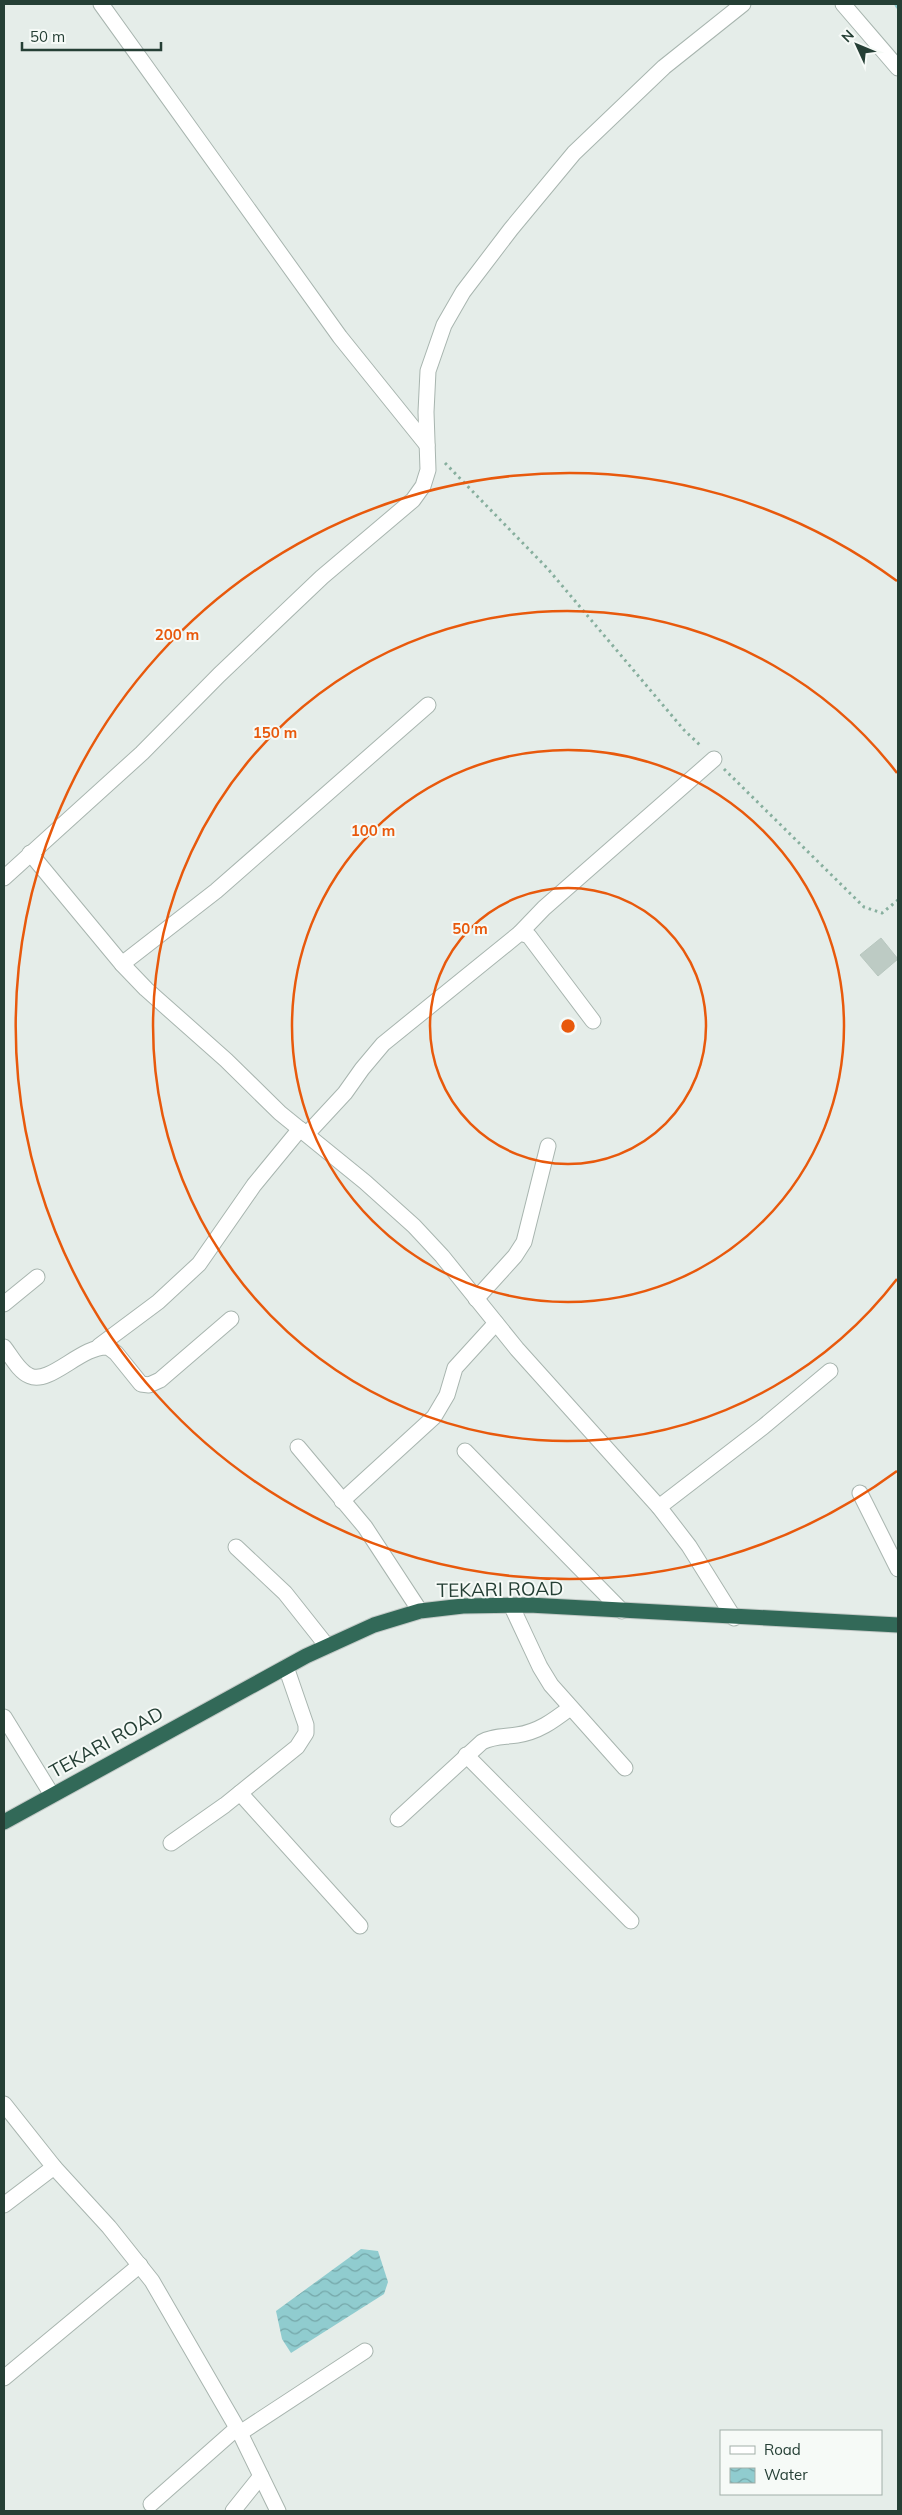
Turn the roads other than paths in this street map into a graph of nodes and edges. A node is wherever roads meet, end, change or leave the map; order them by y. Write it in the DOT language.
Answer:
graph roads {
  1 [pos="101,4"];
  2 [pos="743,4"];
  3 [pos="843,4"];
  4 [pos="898,68"];
  5 [pos="427,445"];
  6 [pos="428,705"];
  7 [pos="714,759"];
  8 [pos="30,853"];
  9 [pos="4,878"];
  10 [pos="520,933"];
  11 [pos="122,964"];
  12 [pos="593,1021"];
  13 [pos="303,1132"];
  14 [pos="548,1146"];
  15 [pos="37,1277"];
  16 [pos="476,1299"];
  17 [pos="4,1304"];
  18 [pos="231,1319"];
  19 [pos="496,1323"];
  20 [pos="99,1346"];
  21 [pos="4,1347"];
  22 [pos="830,1371"];
  23 [pos="298,1447"];
  24 [pos="465,1451"];
  25 [pos="860,1493"];
  26 [pos="342,1501"];
  27 [pos="659,1507"];
  28 [pos="236,1547"];
  29 [pos="898,1569"];
  30 [pos="511,1606"];
  31 [pos="420,1611"];
  32 [pos="622,1611"];
  33 [pos="734,1618"];
  34 [pos="898,1625"];
  35 [pos="327,1646"];
  36 [pos="286,1667"];
  37 [pos="570,1708"];
  38 [pos="4,1717"];
  39 [pos="466,1755"];
  40 [pos="625,1768"];
  41 [pos="240,1793"];
  42 [pos="52,1795"];
  43 [pos="398,1819"];
  44 [pos="4,1822"];
  45 [pos="171,1843"];
  46 [pos="631,1921"];
  47 [pos="360,1926"];
  48 [pos="4,2104"];
  49 [pos="54,2167"];
  50 [pos="4,2205"];
  51 [pos="140,2265"];
  52 [pos="365,2351"];
  53 [pos="4,2378"];
  54 [pos="239,2431"];
  55 [pos="261,2476"];
  56 [pos="151,2504"];
  57 [pos="233,2511"];
  58 [pos="278,2511"];
  1 -- 5 [label="street"];
  2 -- 5 [label="street"];
  3 -- 4 [label="street"];
  5 -- 8 [label="street"];
  6 -- 11 [label="street"];
  7 -- 10 [label="street"];
  8 -- 9 [label="street"];
  8 -- 11 [label="street"];
  10 -- 12 [label="street"];
  10 -- 13 [label="street"];
  11 -- 13 [label="street"];
  13 -- 16 [label="street"];
  13 -- 20 [label="street"];
  14 -- 16 [label="street"];
  15 -- 17 [label="street"];
  16 -- 19 [label="street"];
  18 -- 20 [label="street"];
  19 -- 26 [label="street"];
  19 -- 27 [label="street"];
  20 -- 21 [label="street"];
  22 -- 27 [label="street"];
  23 -- 26 [label="street"];
  24 -- 32 [label="street"];
  25 -- 29 [label="street"];
  26 -- 31 [label="street"];
  27 -- 33 [label="street"];
  28 -- 35 [label="street"];
  30 -- 31 [label="highway, TEKARI ROAD"];
  30 -- 32 [label="highway, TEKARI ROAD"];
  30 -- 37 [label="street"];
  31 -- 35 [label="highway, TEKARI ROAD"];
  32 -- 33 [label="highway, TEKARI ROAD"];
  33 -- 34 [label="highway, TEKARI ROAD"];
  35 -- 36 [label="highway, TEKARI ROAD"];
  36 -- 41 [label="street"];
  36 -- 42 [label="highway, TEKARI ROAD"];
  37 -- 39 [label="street"];
  37 -- 40 [label="street"];
  38 -- 42 [label="street"];
  39 -- 43 [label="street"];
  39 -- 46 [label="street"];
  41 -- 45 [label="street"];
  41 -- 47 [label="street"];
  42 -- 44 [label="highway, TEKARI ROAD"];
  48 -- 49 [label="street"];
  49 -- 50 [label="street"];
  49 -- 51 [label="street"];
  51 -- 53 [label="street"];
  51 -- 54 [label="street"];
  52 -- 54 [label="street"];
  54 -- 55 [label="street"];
  54 -- 56 [label="street"];
  55 -- 57 [label="street"];
  55 -- 58 [label="street"];
}
